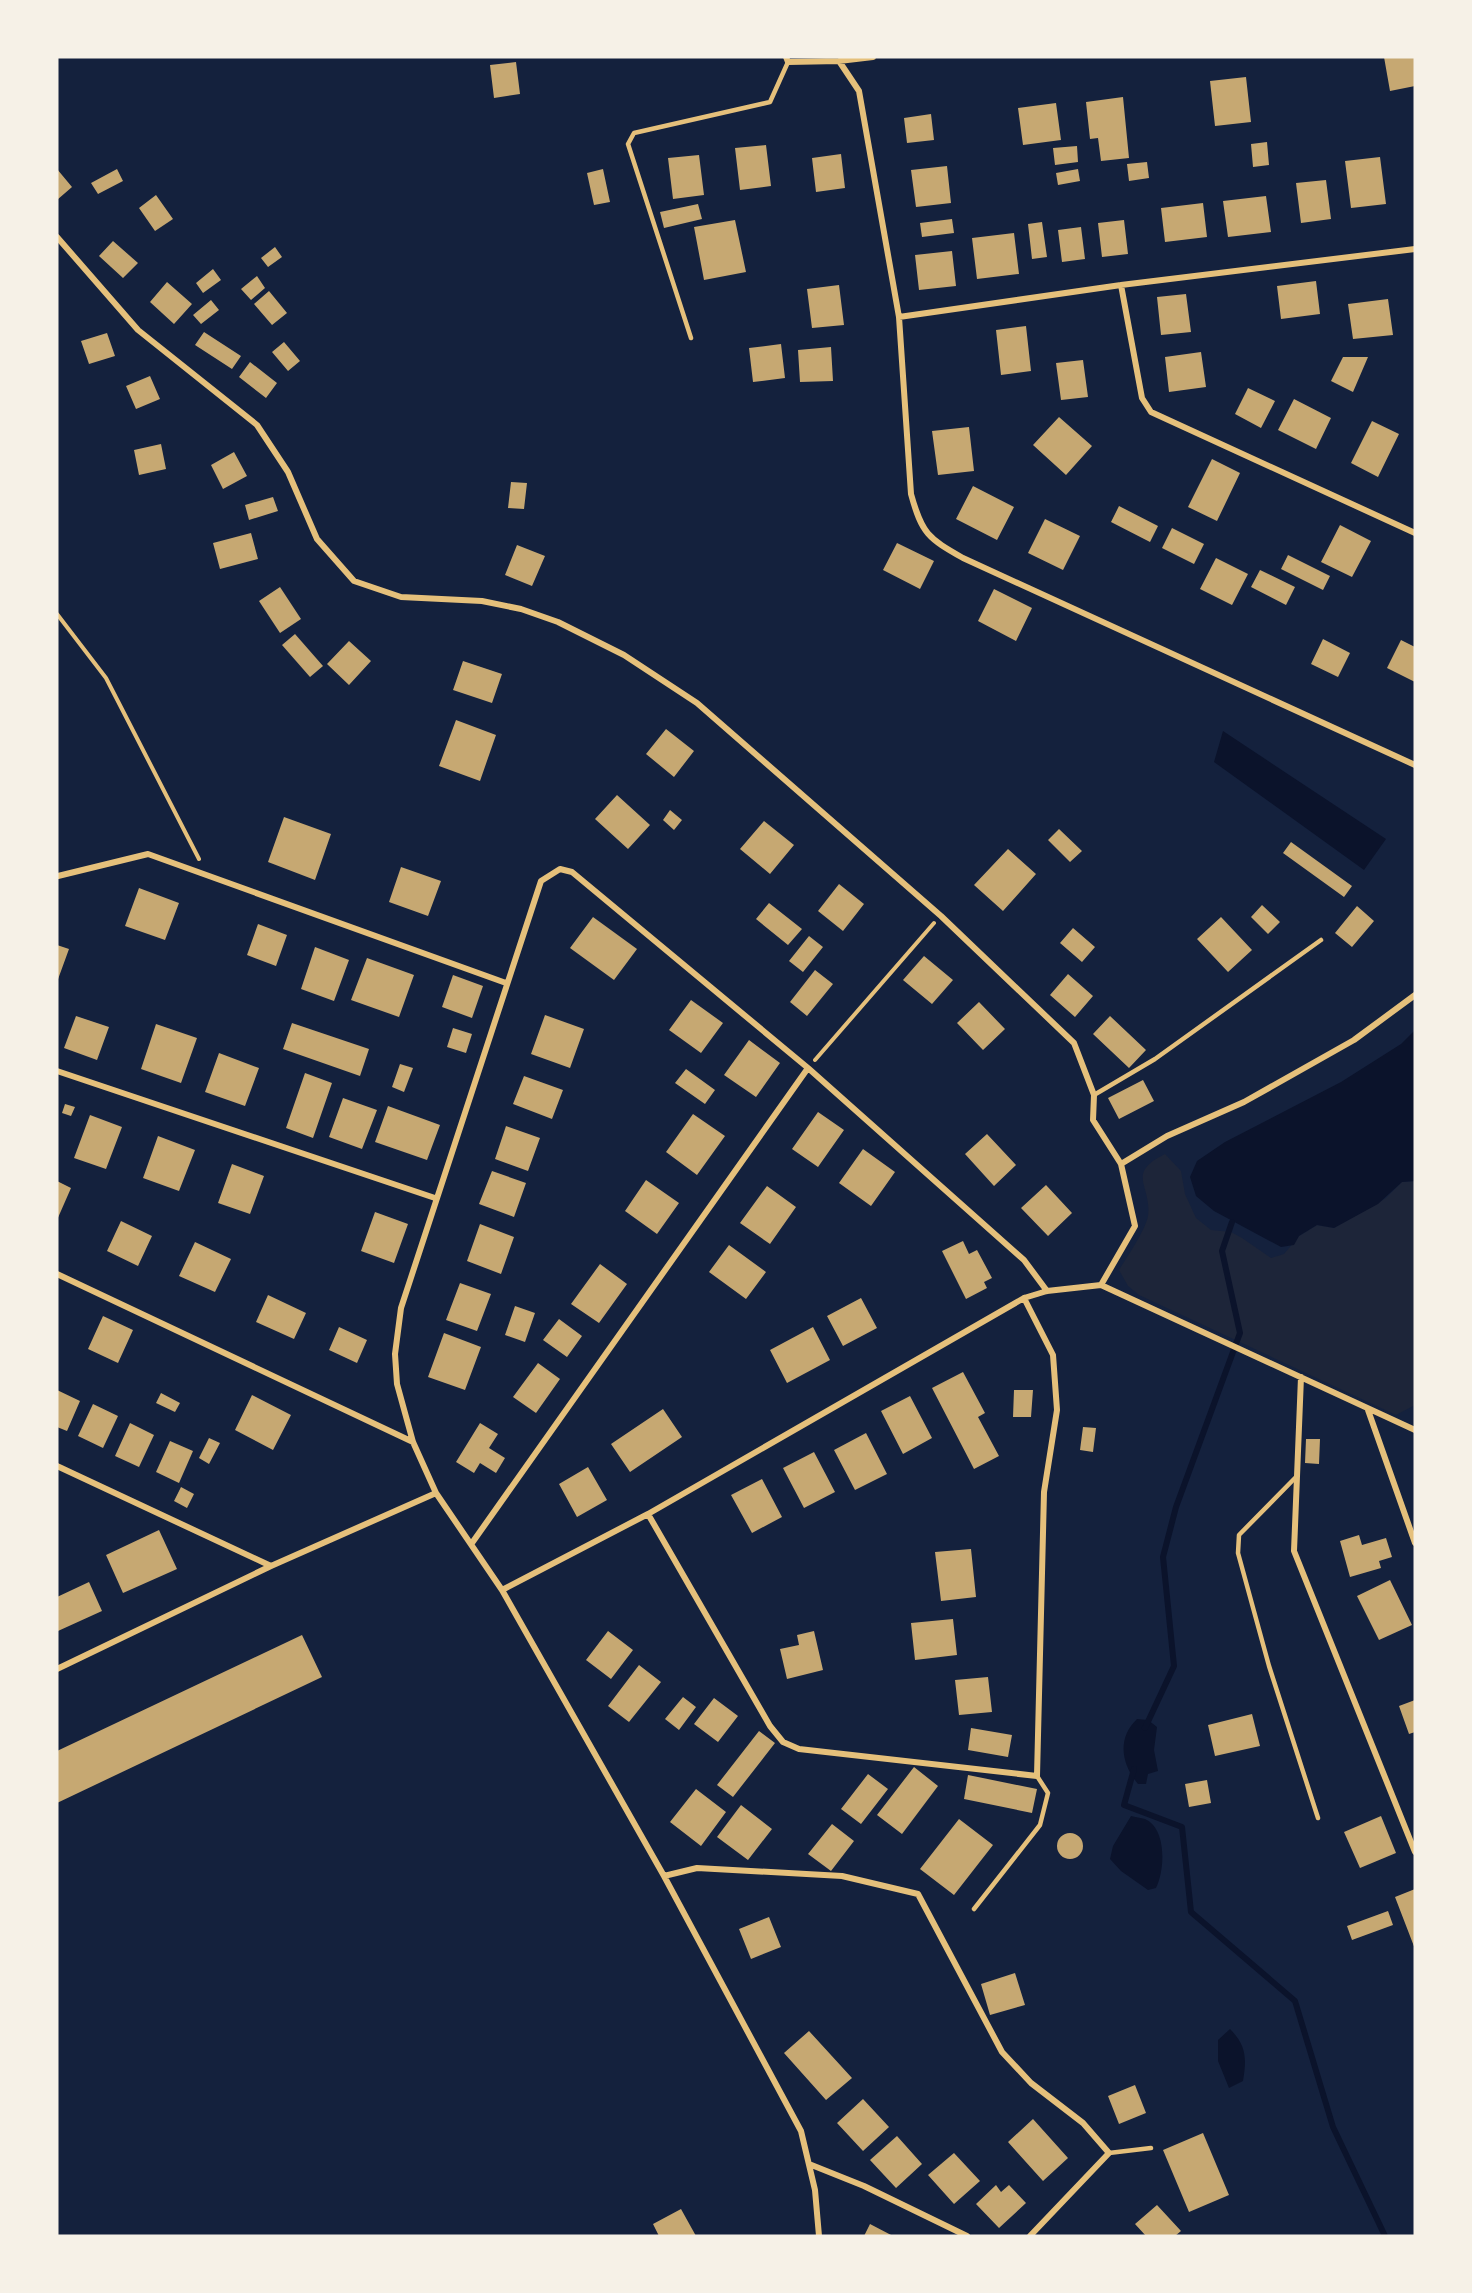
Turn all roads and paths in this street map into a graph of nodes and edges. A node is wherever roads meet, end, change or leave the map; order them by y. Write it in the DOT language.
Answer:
graph roads {
  1 [pos="873,57"];
  2 [pos="787,59"];
  3 [pos="839,61"];
  4 [pos="57,237"];
  5 [pos="1415,249"];
  6 [pos="1121,285"];
  7 [pos="899,317"];
  8 [pos="691,338"];
  9 [pos="1415,533"];
  10 [pos="57,614"];
  11 [pos="1415,765"];
  12 [pos="207,874"];
  13 [pos="58,876"];
  14 [pos="941,916"];
  15 [pos="1321,940"];
  16 [pos="506,983"];
  17 [pos="1415,994"];
  18 [pos="807,1068"];
  19 [pos="57,1071"];
  20 [pos="1094,1095"];
  21 [pos="1121,1164"];
  22 [pos="435,1198"];
  23 [pos="57,1274"];
  24 [pos="1101,1285"];
  25 [pos="1047,1290"];
  26 [pos="1024,1298"];
  27 [pos="1301,1377"];
  28 [pos="1368,1410"];
  29 [pos="1415,1430"];
  30 [pos="413,1442"];
  31 [pos="57,1466"];
  32 [pos="1296,1478"];
  33 [pos="436,1493"];
  34 [pos="648,1514"];
  35 [pos="1415,1542"];
  36 [pos="472,1543"];
  37 [pos="271,1566"];
  38 [pos="502,1590"];
  39 [pos="57,1669"];
  40 [pos="1037,1776"];
  41 [pos="1318,1818"];
  42 [pos="1415,1852"];
  43 [pos="664,1876"];
  44 [pos="974,1909"];
  45 [pos="1151,2148"];
  46 [pos="1109,2153"];
  47 [pos="809,2164"];
  48 [pos="819,2236"];
  49 [pos="967,2236"];
  50 [pos="1030,2236"];
  1 -- 3 [label="street"];
  2 -- 3 [label="street"];
  2 -- 8 [label="lane"];
  3 -- 7 [label="street"];
  4 -- 14 [label="street"];
  5 -- 6 [label="street"];
  6 -- 7 [label="street"];
  6 -- 9 [label="street"];
  7 -- 11 [label="street"];
  10 -- 12 [label="path"];
  12 -- 13 [label="street"];
  12 -- 16 [label="street"];
  14 -- 18 [label="path"];
  14 -- 20 [label="street"];
  15 -- 20 [label="lane"];
  16 -- 18 [label="street"];
  16 -- 22 [label="street"];
  17 -- 21 [label="street"];
  18 -- 25 [label="street"];
  18 -- 36 [label="street"];
  19 -- 22 [label="street"];
  20 -- 21 [label="street"];
  21 -- 24 [label="street"];
  22 -- 30 [label="street"];
  23 -- 30 [label="street"];
  24 -- 25 [label="street"];
  24 -- 27 [label="street"];
  25 -- 26 [label="street"];
  26 -- 34 [label="street"];
  26 -- 40 [label="street"];
  27 -- 28 [label="street"];
  27 -- 32 [label="street"];
  28 -- 29 [label="street"];
  28 -- 35 [label="street"];
  30 -- 33 [label="street"];
  31 -- 37 [label="street"];
  32 -- 41 [label="lane"];
  32 -- 42 [label="street"];
  33 -- 36 [label="street"];
  33 -- 37 [label="street"];
  34 -- 38 [label="street"];
  34 -- 40 [label="street"];
  36 -- 38 [label="street"];
  37 -- 39 [label="street"];
  38 -- 43 [label="street"];
  40 -- 44 [label="lane"];
  43 -- 46 [label="street"];
  43 -- 47 [label="street"];
  45 -- 46 [label="lane"];
  46 -- 50 [label="street"];
  47 -- 48 [label="street"];
  47 -- 49 [label="street"];
}
